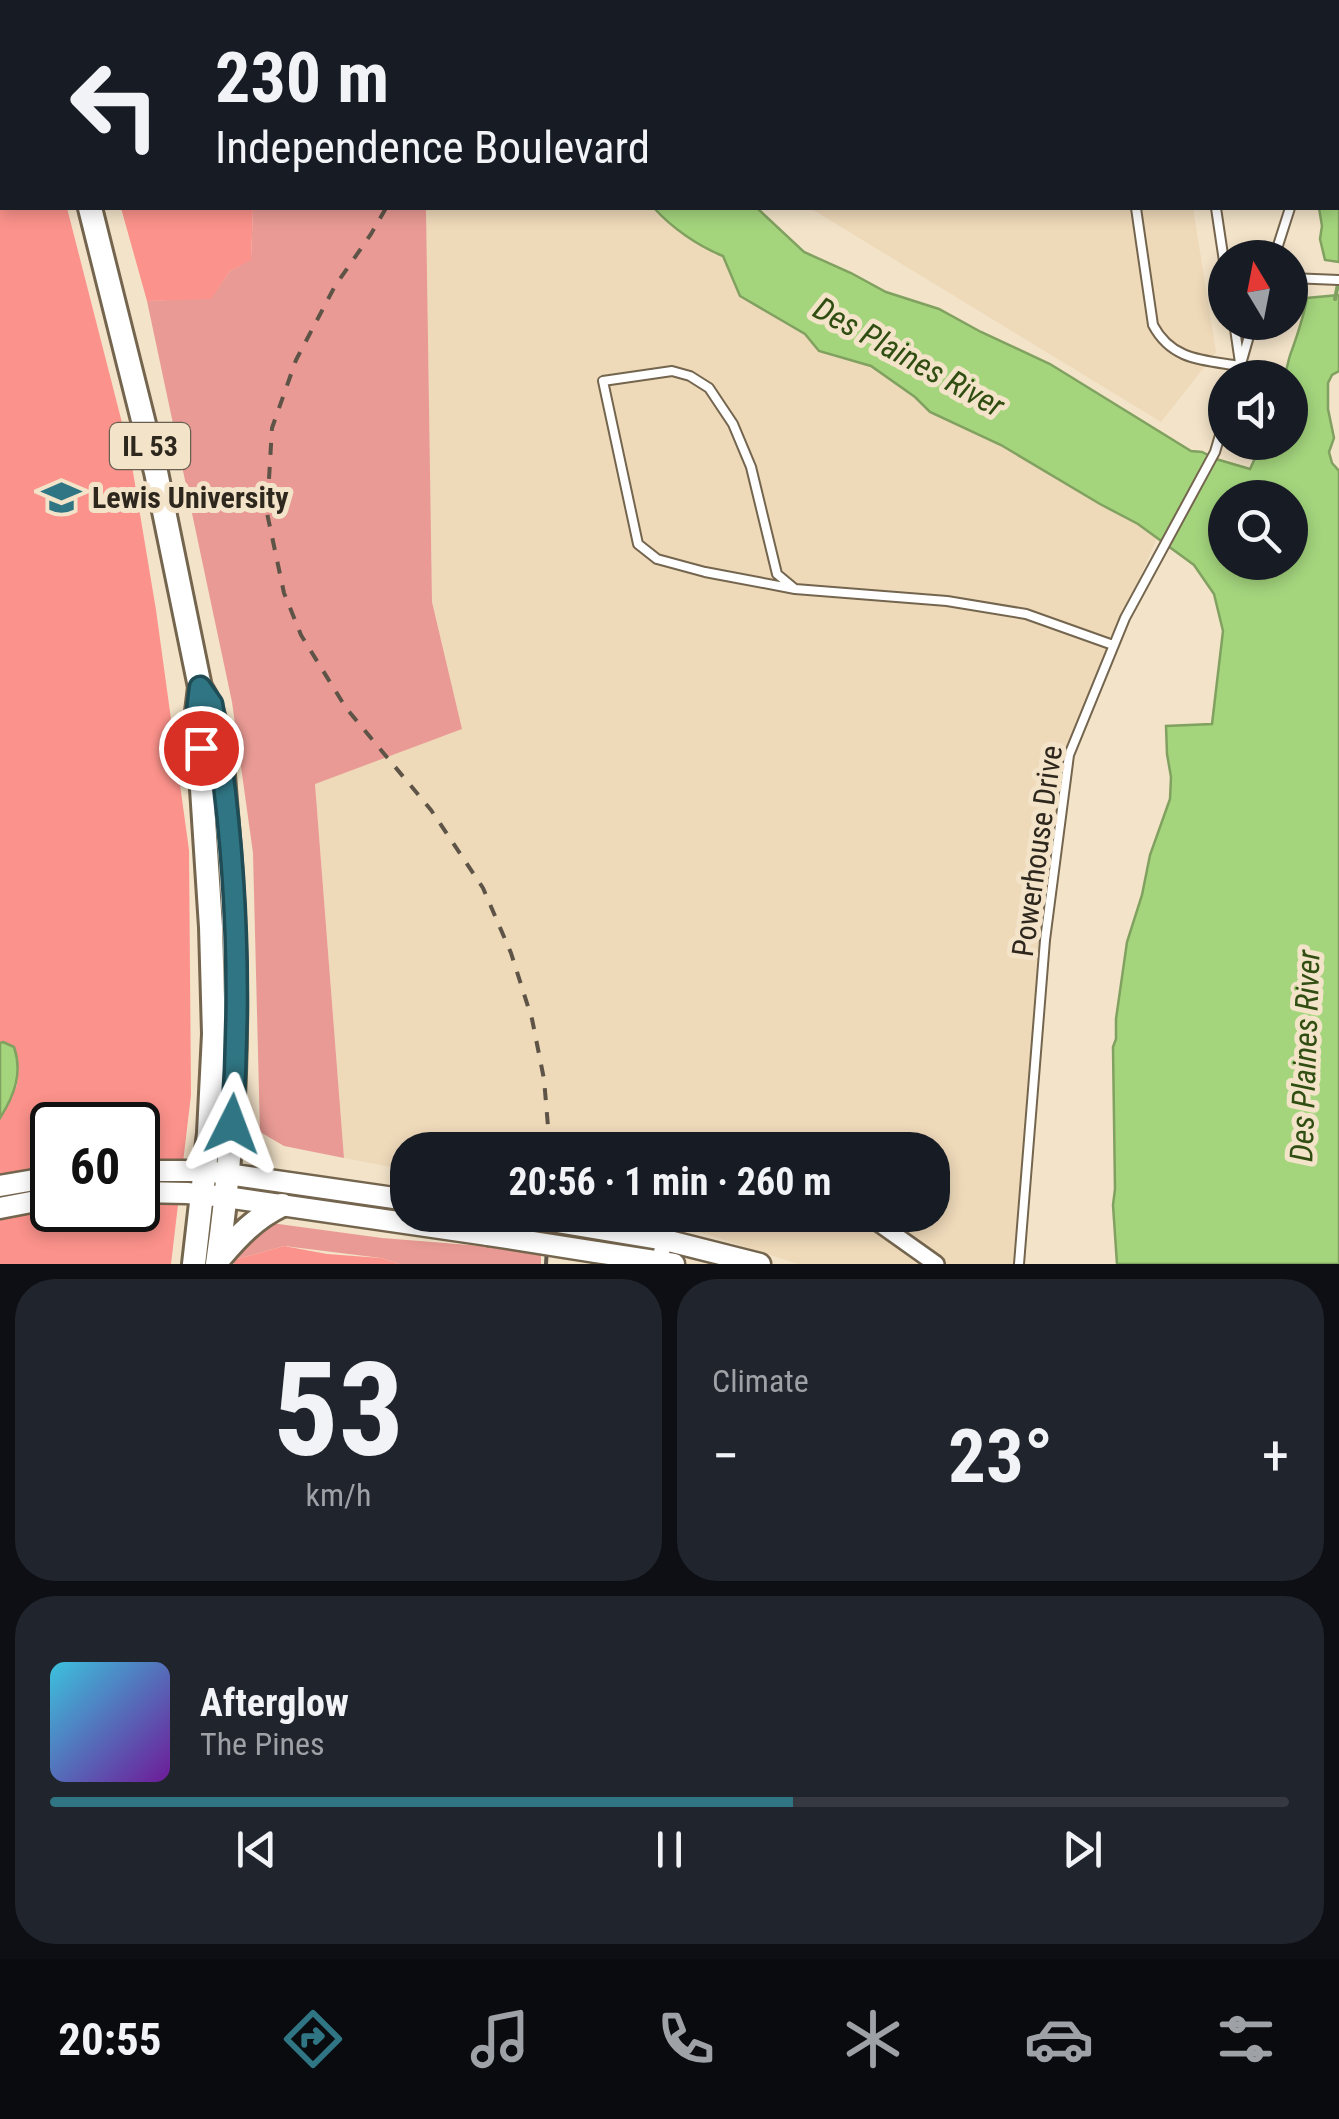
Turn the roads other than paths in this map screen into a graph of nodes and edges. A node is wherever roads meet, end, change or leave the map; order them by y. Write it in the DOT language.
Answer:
graph roads {
  1 [pos="90,210"];
  2 [pos="1136,210"];
  3 [pos="1216,210"];
  4 [pos="1289,210"];
  5 [pos="1221,240"];
  6 [pos="1280,240"];
  7 [pos="1308,279"];
  8 [pos="1339,280"];
  9 [pos="1208,360"];
  10 [pos="1211,460"];
  11 [pos="795,589"];
  12 [pos="1113,646"];
  13 [pos="160,1174"];
  14 [pos="30,1181"];
  15 [pos="216,1184"];
  16 [pos="0,1186"];
  17 [pos="160,1190"];
  18 [pos="390,1198"];
  19 [pos="30,1202"];
  20 [pos="282,1204"];
  21 [pos="0,1208"];
  22 [pos="623,1232"];
  23 [pos="667,1232"];
  24 [pos="891,1232"];
  25 [pos="665,1240"];
  26 [pos="210,1263"];
  27 [pos="666,1263"];
  28 [pos="760,1264"];
  29 [pos="936,1264"];
  30 [pos="1019,1264"];
  1 -- 15 [label="main road, IL 53"];
  2 -- 9 [label="lane"];
  3 -- 5 [label="lane"];
  4 -- 6 [label="lane"];
  7 -- 8 [label="lane"];
  10 -- 12 [label="lane, Powerhouse Drive"];
  11 -- 11 [label="lane"];
  11 -- 12 [label="lane"];
  12 -- 30 [label="lane, Powerhouse Drive"];
  13 -- 15 [label="main road"];
  14 -- 16 [label="main road"];
  15 -- 17 [label="main road"];
  15 -- 18 [label="main road"];
  15 -- 20 [label="main road"];
  15 -- 26 [label="main road"];
  19 -- 21 [label="main road"];
  20 -- 26 [label="main road"];
  20 -- 27 [label="main road, bridge"];
  22 -- 25 [label="main road, bridge"];
  23 -- 25 [label="street"];
  24 -- 29 [label="street"];
  25 -- 27 [label="street"];
  25 -- 28 [label="main road"];
}
